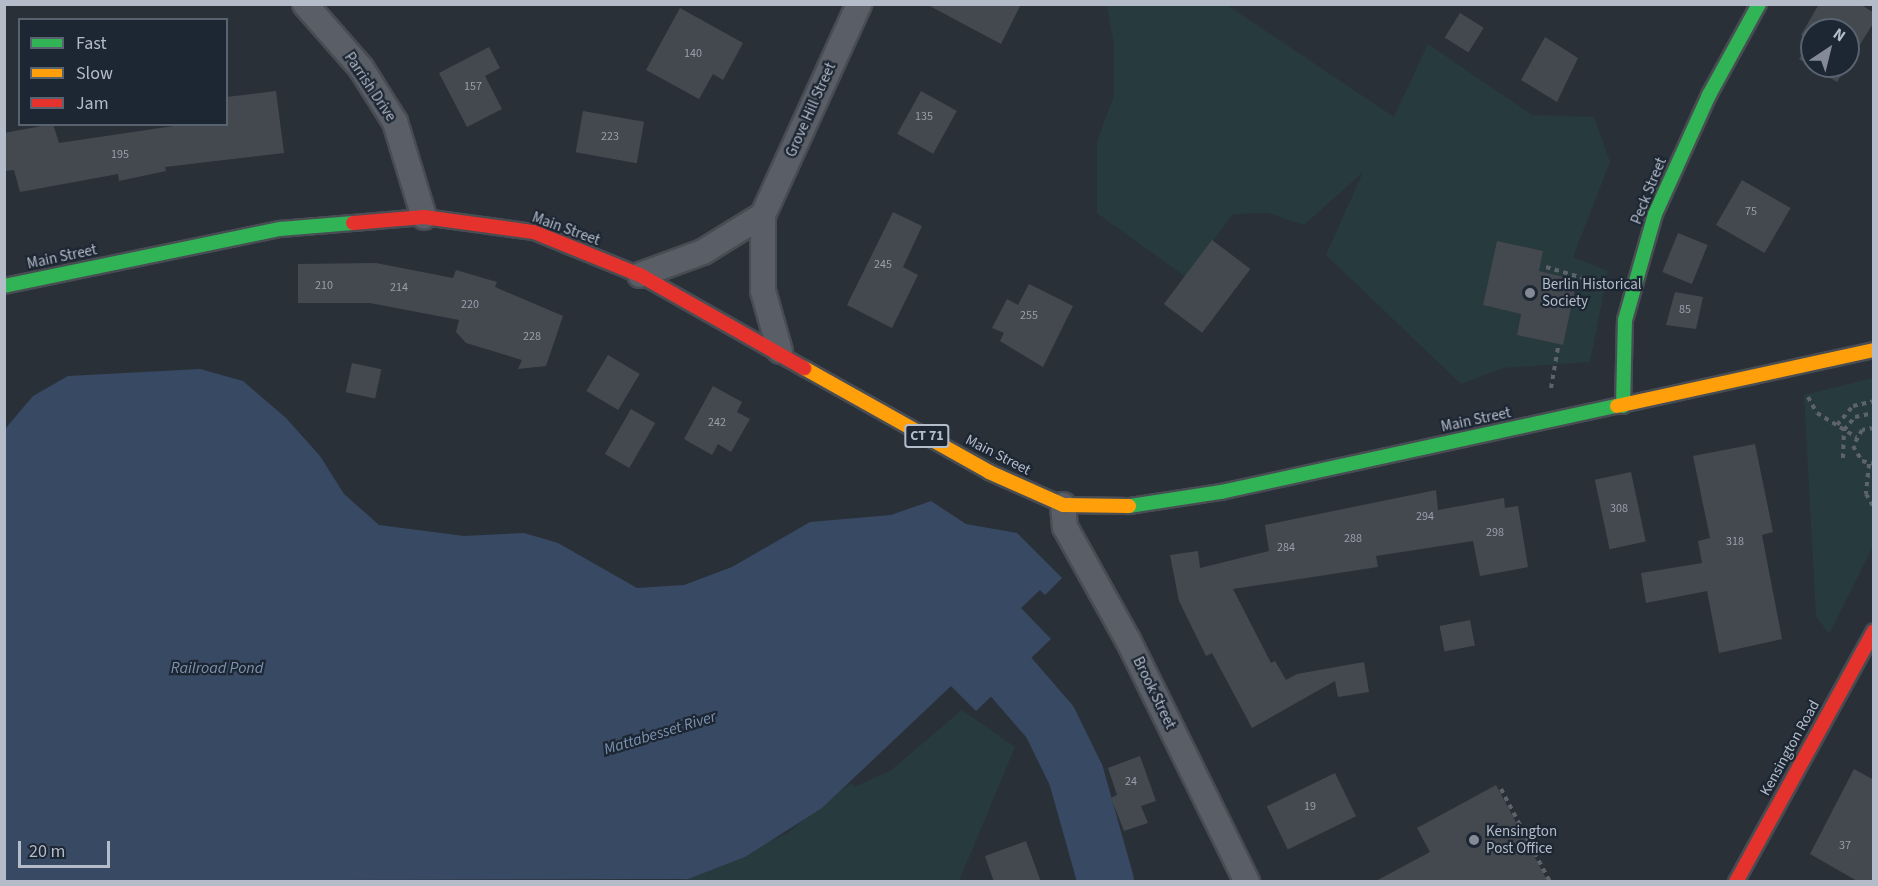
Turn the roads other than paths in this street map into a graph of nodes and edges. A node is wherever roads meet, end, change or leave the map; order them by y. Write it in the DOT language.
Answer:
graph roads {
  1 [pos="305,4"];
  2 [pos="859,4"];
  3 [pos="1759,4"];
  4 [pos="763,215"];
  5 [pos="424,218"];
  6 [pos="639,275"];
  7 [pos="4,286"];
  8 [pos="1874,350"];
  9 [pos="780,351"];
  10 [pos="1623,406"];
  11 [pos="1063,505"];
  12 [pos="1874,631"];
  13 [pos="1247,882"];
  14 [pos="1736,882"];
  1 -- 5 [label="street, Parrish Drive"];
  2 -- 4 [label="street, Grove Hill Street"];
  3 -- 10 [label="main road, Peck Street"];
  4 -- 6 [label="street"];
  4 -- 9 [label="street, Grove Hill Street"];
  5 -- 6 [label="main road, Main Street / CT 71"];
  5 -- 7 [label="main road, Main Street / CT 71"];
  6 -- 9 [label="main road, Main Street / CT 71"];
  8 -- 10 [label="main road, Main Street / CT 71"];
  9 -- 11 [label="main road, Main Street / CT 71"];
  10 -- 11 [label="main road, Main Street / CT 71"];
  11 -- 13 [label="street, Brook Street"];
  12 -- 14 [label="main road, Kensington Road"];
}
